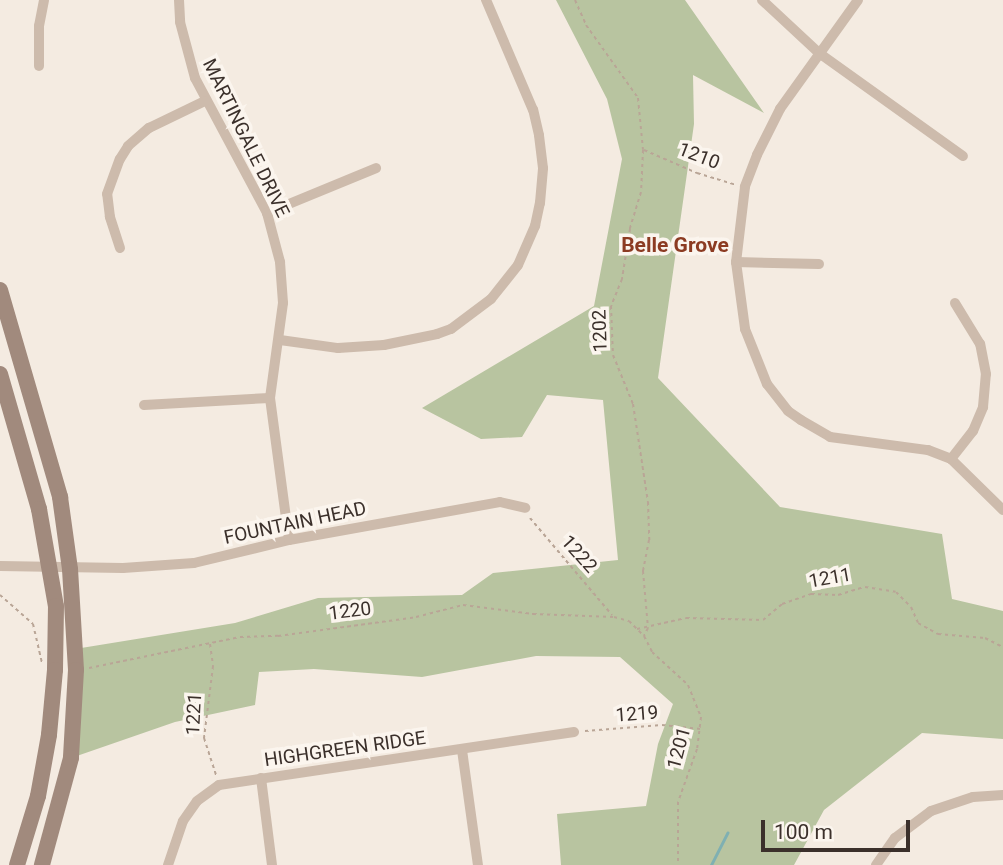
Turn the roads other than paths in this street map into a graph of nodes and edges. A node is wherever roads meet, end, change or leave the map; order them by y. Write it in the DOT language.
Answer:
graph roads {
  1 [pos="44,0"];
  2 [pos="179,0"];
  3 [pos="486,0"];
  4 [pos="762,0"];
  5 [pos="858,0"];
  6 [pos="819,53"];
  7 [pos="38,66"];
  8 [pos="205,101"];
  9 [pos="963,156"];
  10 [pos="376,168"];
  11 [pos="267,213"];
  12 [pos="120,248"];
  13 [pos="736,262"];
  14 [pos="819,264"];
  15 [pos="0,290"];
  16 [pos="955,303"];
  17 [pos="280,340"];
  18 [pos="0,374"];
  19 [pos="270,398"];
  20 [pos="144,405"];
  21 [pos="951,459"];
  22 [pos="525,508"];
  23 [pos="1003,510"];
  24 [pos="289,540"];
  25 [pos="0,566"];
  26 [pos="50,568"];
  27 [pos="70,569"];
  28 [pos="574,732"];
  29 [pos="462,750"];
  30 [pos="261,778"];
  31 [pos="1003,796"];
  32 [pos="17,865"];
  33 [pos="42,865"];
  34 [pos="168,865"];
  35 [pos="272,865"];
  36 [pos="478,865"];
  37 [pos="876,865"];
  1 -- 7 [label="street"];
  2 -- 8 [label="street, MARTINGALE DRIVE"];
  3 -- 17 [label="street"];
  4 -- 6 [label="street"];
  5 -- 6 [label="street"];
  6 -- 9 [label="street"];
  6 -- 13 [label="street"];
  8 -- 11 [label="street, MARTINGALE DRIVE"];
  8 -- 12 [label="street"];
  10 -- 11 [label="street"];
  11 -- 17 [label="street, MARTINGALE DRIVE"];
  13 -- 14 [label="street"];
  13 -- 21 [label="street"];
  15 -- 27 [label="main road"];
  16 -- 21 [label="street"];
  17 -- 19 [label="street, MARTINGALE DRIVE"];
  18 -- 26 [label="main road"];
  19 -- 20 [label="street"];
  19 -- 24 [label="street, MARTINGALE DRIVE"];
  21 -- 23 [label="street"];
  22 -- 24 [label="street, FOUNTAIN HEAD"];
  24 -- 27 [label="street, FOUNTAIN HEAD"];
  25 -- 26 [label="street, FOUNTAIN HEAD"];
  26 -- 27 [label="street, FOUNTAIN HEAD"];
  26 -- 32 [label="main road"];
  27 -- 33 [label="main road"];
  28 -- 29 [label="street, HIGHGREEN RIDGE"];
  29 -- 30 [label="street, HIGHGREEN RIDGE"];
  29 -- 36 [label="street"];
  30 -- 34 [label="street, HIGHGREEN RIDGE"];
  30 -- 35 [label="street"];
  31 -- 37 [label="street"];
}
